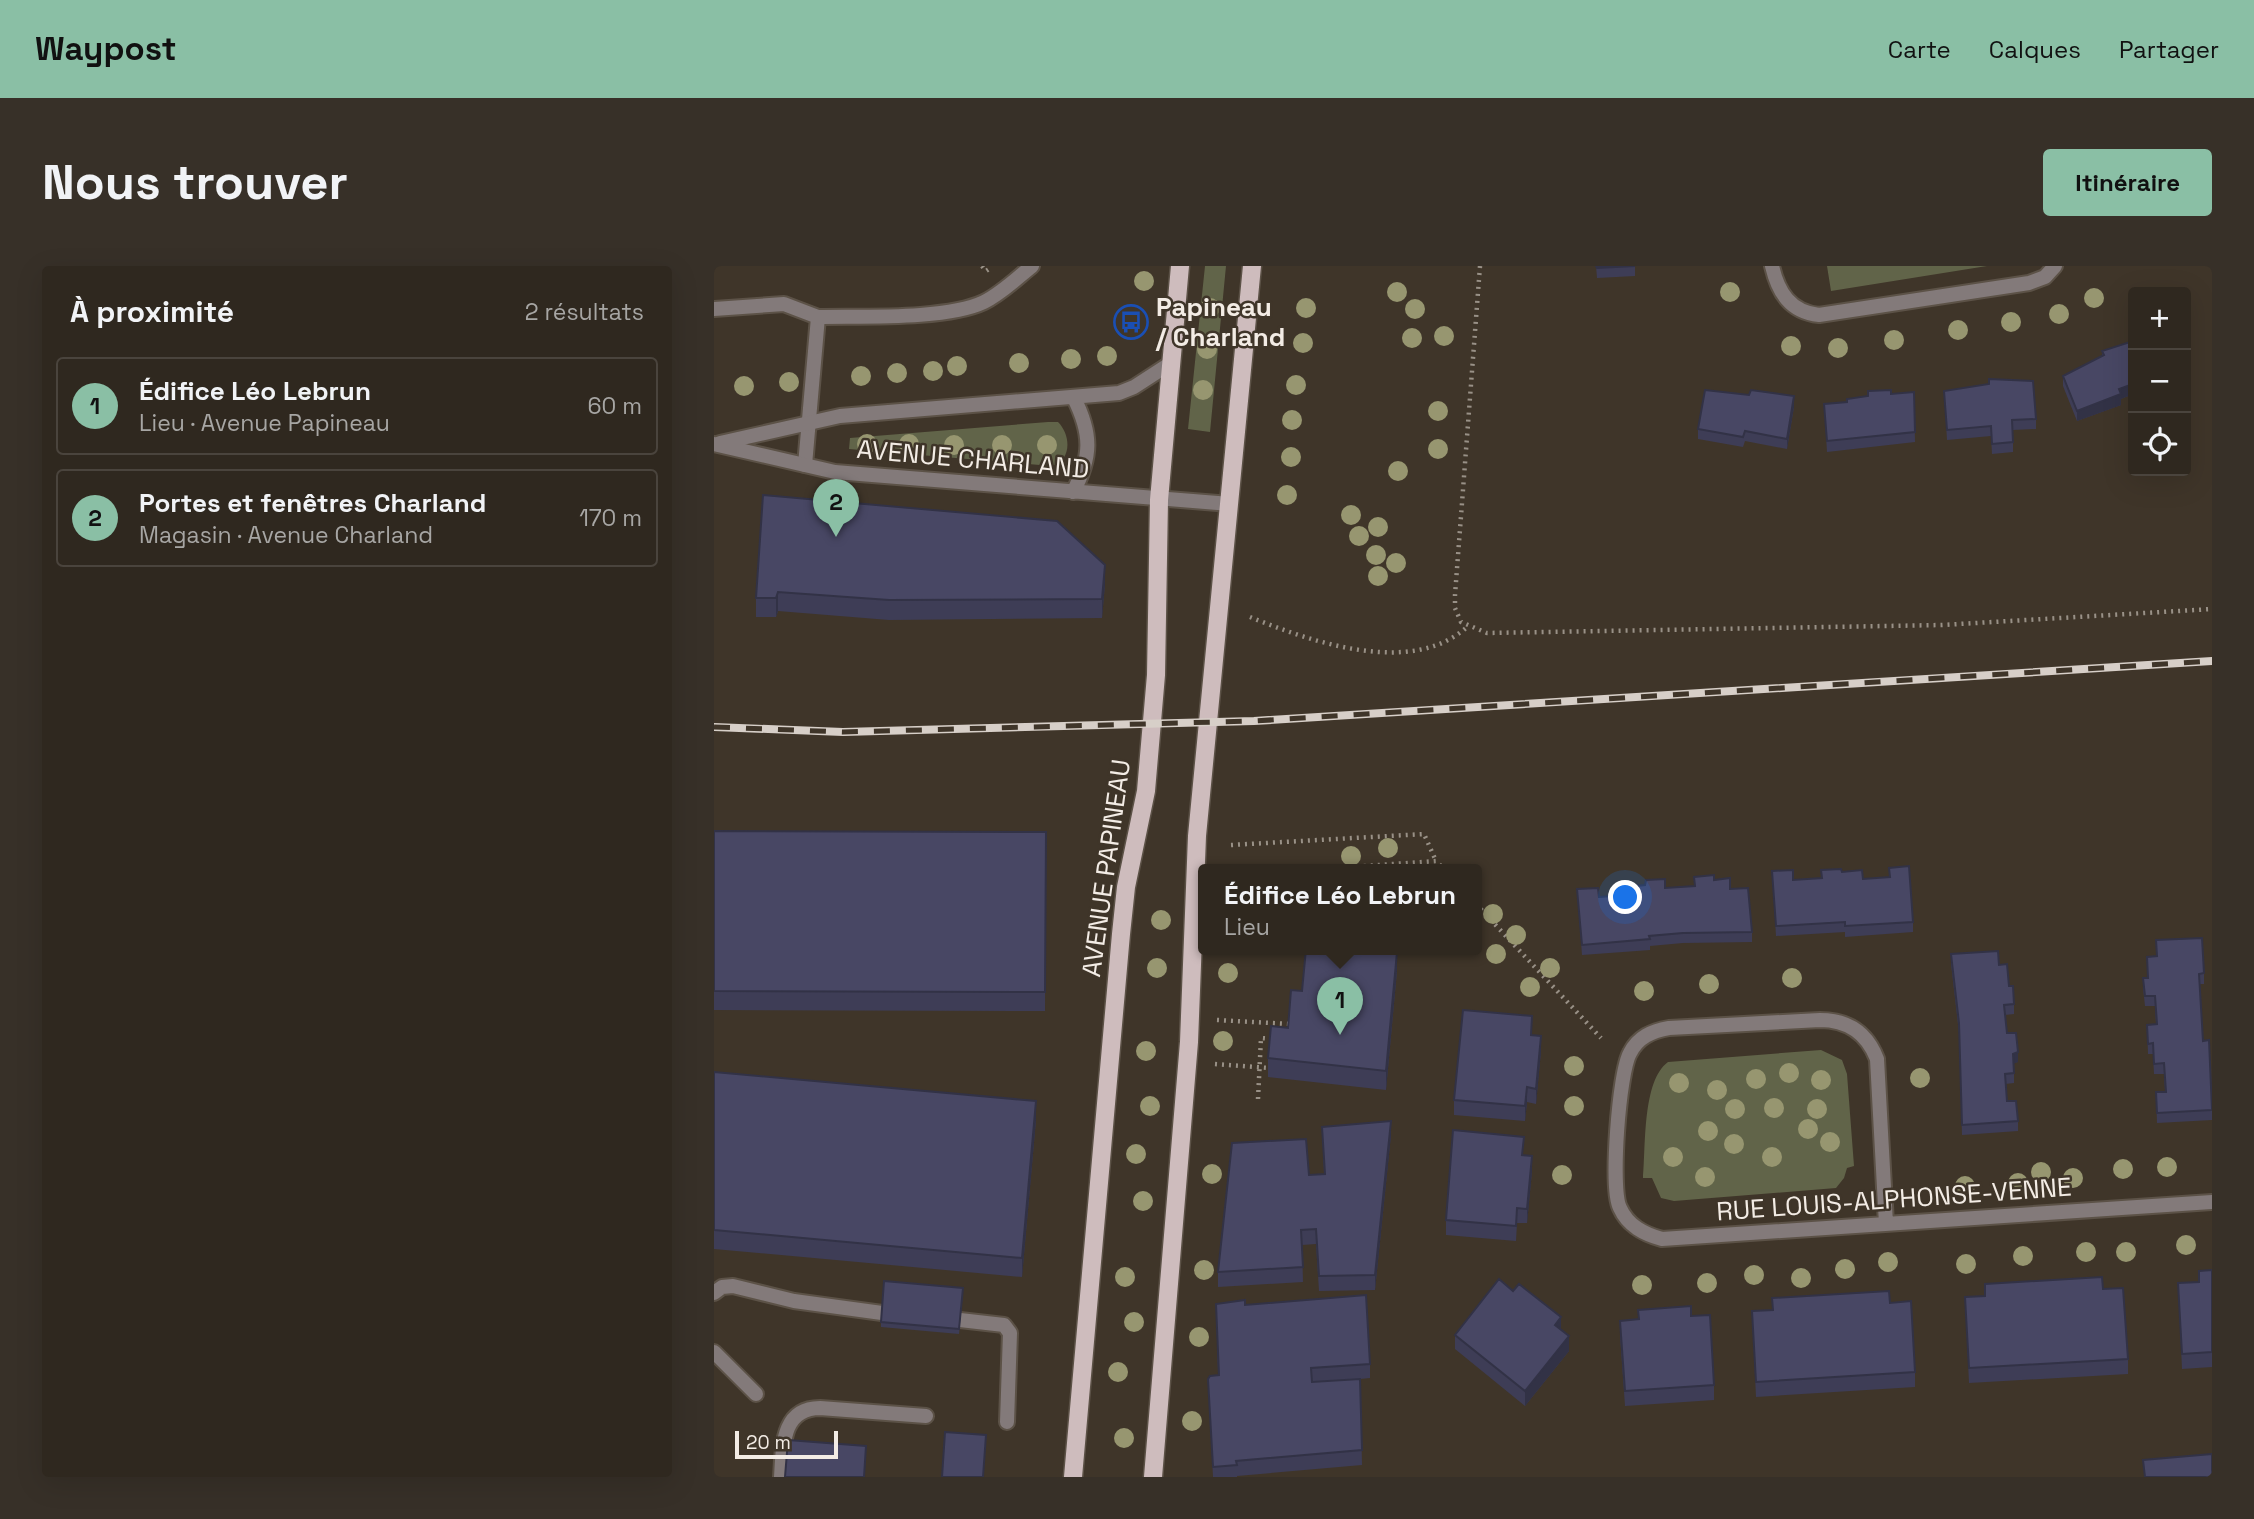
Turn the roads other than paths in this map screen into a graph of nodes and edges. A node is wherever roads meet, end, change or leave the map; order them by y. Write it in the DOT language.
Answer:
graph roads {
  1 [pos="1032,266"];
  2 [pos="1180,266"];
  3 [pos="1252,266"];
  4 [pos="1772,266"];
  5 [pos="2055,266"];
  6 [pos="714,309"];
  7 [pos="818,317"];
  8 [pos="1171,363"];
  9 [pos="1074,398"];
  10 [pos="807,423"];
  11 [pos="715,444"];
  12 [pos="805,465"];
  13 [pos="1073,492"];
  14 [pos="1160,500"];
  15 [pos="1230,504"];
  16 [pos="2212,1202"];
  17 [pos="1886,1224"];
  18 [pos="714,1293"];
  19 [pos="882,1313"];
  20 [pos="960,1320"];
  21 [pos="714,1352"];
  22 [pos="756,1394"];
  23 [pos="926,1416"];
  24 [pos="1006,1422"];
  25 [pos="781,1477"];
  26 [pos="1073,1477"];
  27 [pos="1153,1477"];
  1 -- 7 [label="street"];
  2 -- 8 [label="main road, AVENUE PAPINEAU"];
  3 -- 15 [label="main road"];
  4 -- 5 [label="street"];
  6 -- 7 [label="street"];
  7 -- 10 [label="street"];
  8 -- 9 [label="street, AVENUE CHARLAND"];
  8 -- 14 [label="main road, AVENUE PAPINEAU"];
  9 -- 10 [label="street, AVENUE CHARLAND"];
  9 -- 13 [label="street"];
  10 -- 11 [label="street, AVENUE CHARLAND"];
  10 -- 12 [label="street"];
  11 -- 12 [label="street, AVENUE CHARLAND"];
  12 -- 13 [label="street, AVENUE CHARLAND"];
  13 -- 14 [label="street, AVENUE CHARLAND"];
  14 -- 15 [label="street, AVENUE CHARLAND"];
  14 -- 26 [label="main road, AVENUE PAPINEAU"];
  15 -- 27 [label="main road"];
  16 -- 17 [label="street, RUE LOUIS-ALPHONSE-VENNE"];
  17 -- 17 [label="street, RUE LOUIS-ALPHONSE-VENNE"];
  18 -- 19 [label="street"];
  20 -- 24 [label="street"];
  21 -- 22 [label="street"];
  23 -- 25 [label="street"];
}
